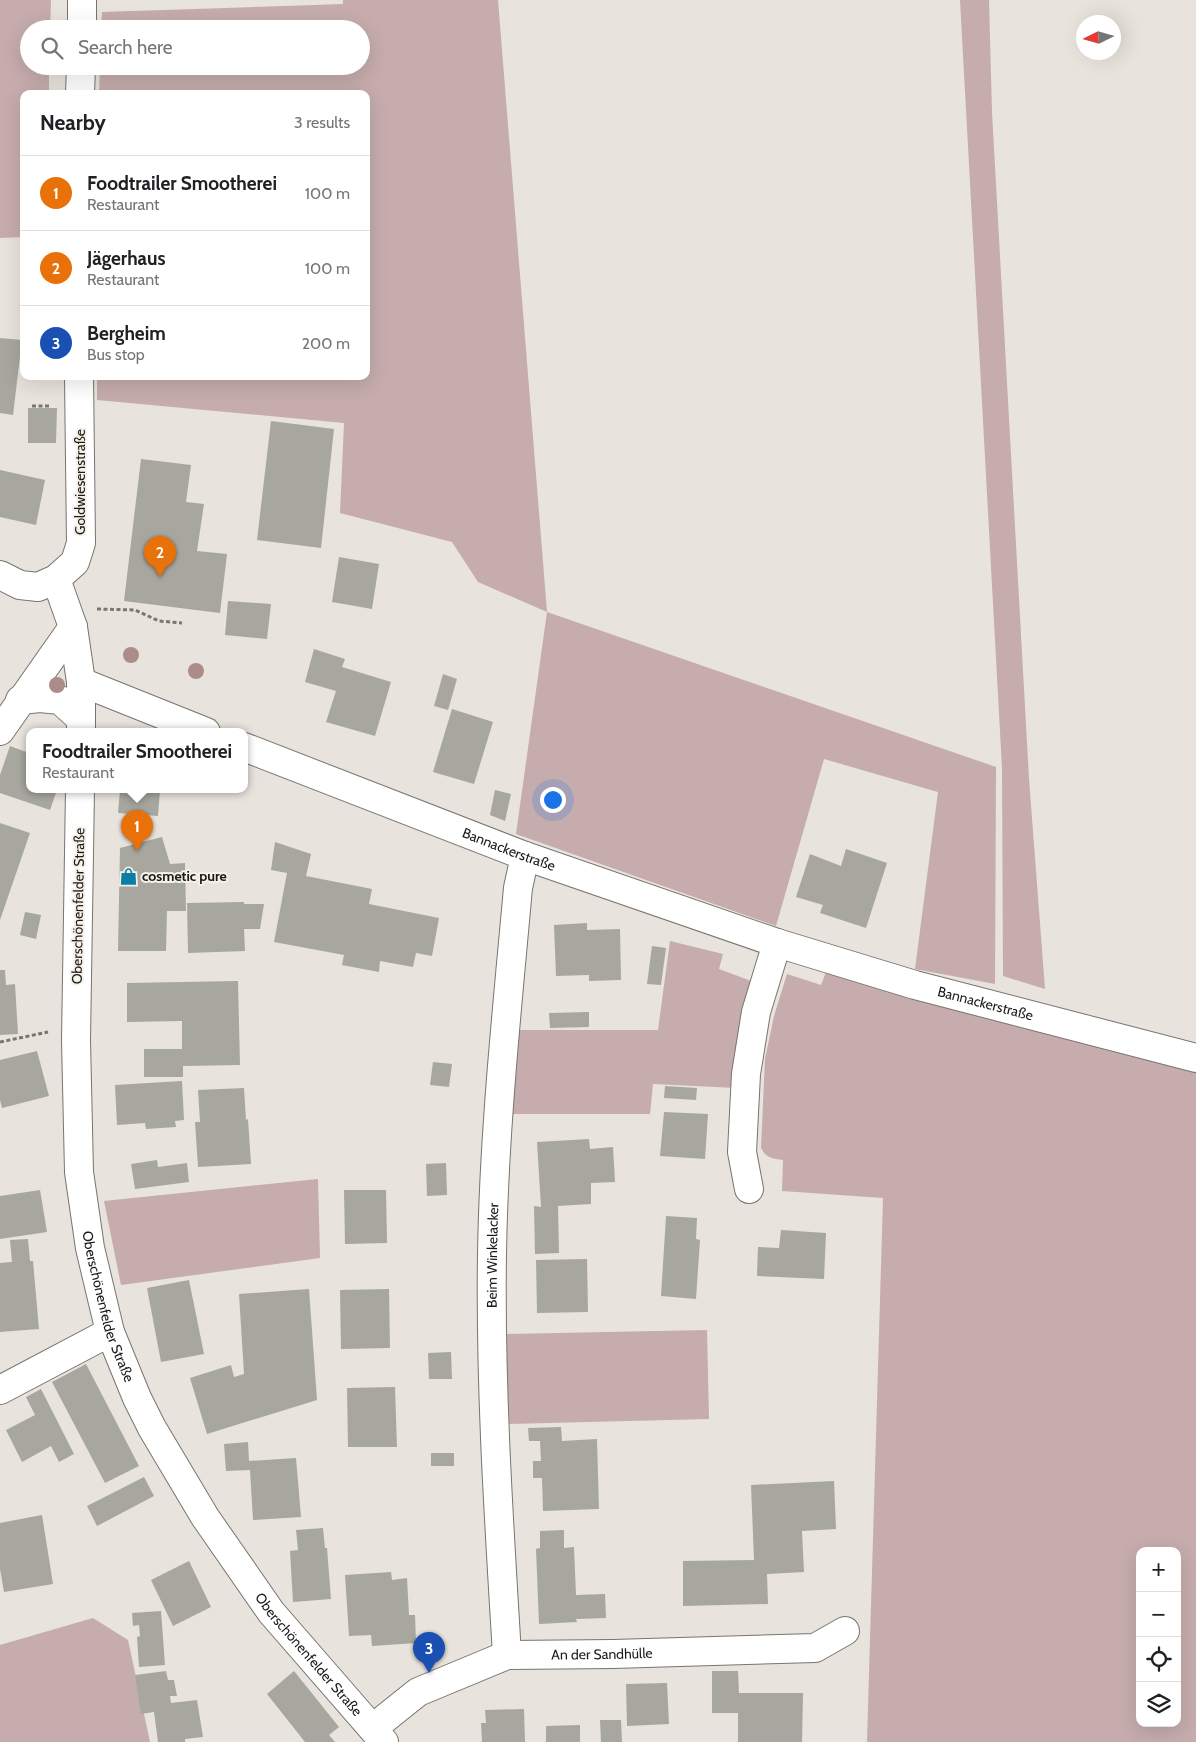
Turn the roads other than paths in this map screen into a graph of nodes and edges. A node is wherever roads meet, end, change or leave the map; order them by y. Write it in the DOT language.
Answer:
graph roads {
  1 [pos="82,0"];
  2 [pos="82,20"];
  3 [pos="81,75"];
  4 [pos="80,90"];
  5 [pos="79,380"];
  6 [pos="0,575"];
  7 [pos="56,579"];
  8 [pos="70,617"];
  9 [pos="81,682"];
  10 [pos="20,700"];
  11 [pos="81,726"];
  12 [pos="196,728"];
  13 [pos="0,731"];
  14 [pos="248,749"];
  15 [pos="80,793"];
  16 [pos="525,856"];
  17 [pos="777,943"];
  18 [pos="1196,1058"];
  19 [pos="749,1189"];
  20 [pos="110,1332"];
  21 [pos="0,1390"];
  22 [pos="845,1631"];
  23 [pos="507,1656"];
  24 [pos="378,1735"];
  1 -- 2 [label="street"];
  3 -- 4 [label="street"];
  5 -- 7 [label="street, Goldwiesenstraße"];
  6 -- 7 [label="street"];
  7 -- 8 [label="street"];
  8 -- 9 [label="street"];
  8 -- 10 [label="street"];
  9 -- 11 [label="street"];
  9 -- 12 [label="street"];
  10 -- 11 [label="street"];
  10 -- 13 [label="street"];
  14 -- 16 [label="street, Bannackerstraße"];
  15 -- 20 [label="street, Oberschönenfelder Straße"];
  16 -- 17 [label="street, Bannackerstraße"];
  16 -- 23 [label="street, Beim Winkelacker"];
  17 -- 18 [label="street, Bannackerstraße"];
  17 -- 19 [label="street"];
  20 -- 21 [label="street"];
  20 -- 24 [label="street, Oberschönenfelder Straße"];
  22 -- 23 [label="street, An der Sandhülle"];
  23 -- 24 [label="street, An der Sandhülle"];
}
